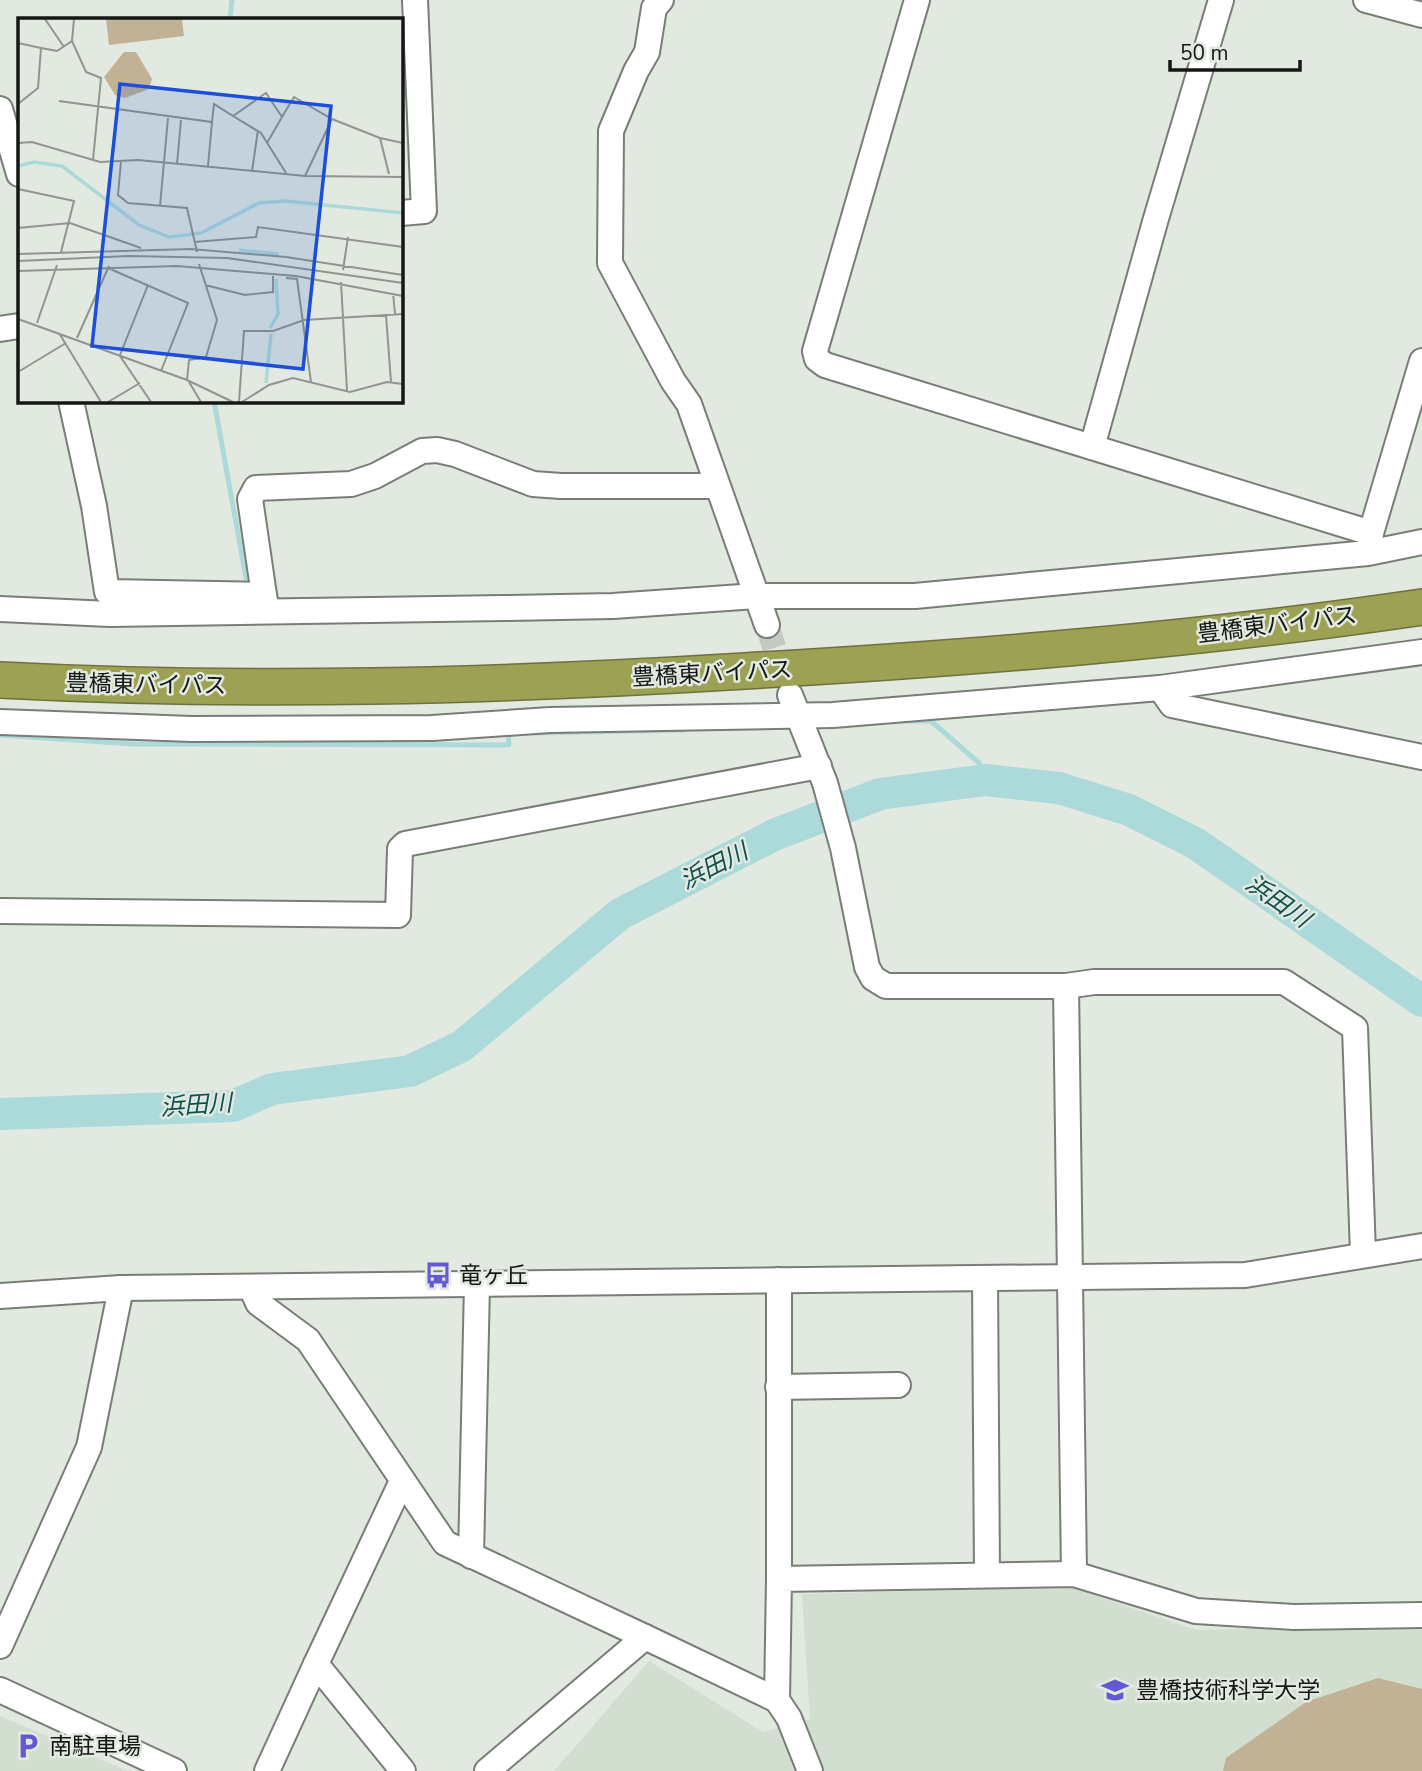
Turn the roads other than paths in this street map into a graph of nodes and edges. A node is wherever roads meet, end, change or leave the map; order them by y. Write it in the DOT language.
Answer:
graph roads {
  1 [pos="415,0"];
  2 [pos="661,0"];
  3 [pos="917,0"];
  4 [pos="1221,0"];
  5 [pos="1366,0"];
  6 [pos="1422,15"];
  7 [pos="0,109"];
  8 [pos="18,171"];
  9 [pos="402,213"];
  10 [pos="18,326"];
  11 [pos="0,330"];
  12 [pos="1422,361"];
  13 [pos="71,402"];
  14 [pos="1092,447"];
  15 [pos="717,486"];
  16 [pos="1422,542"];
  17 [pos="1369,543"];
  18 [pos="756,596"];
  19 [pos="266,603"];
  20 [pos="1422,607"];
  21 [pos="0,609"];
  22 [pos="768,625"];
  23 [pos="1422,652"];
  24 [pos="0,680"];
  25 [pos="1160,688"];
  26 [pos="794,705"];
  27 [pos="0,722"];
  28 [pos="1422,757"];
  29 [pos="822,775"];
  30 [pos="0,911"];
  31 [pos="1066,986"];
  32 [pos="1422,1247"];
  33 [pos="1363,1254"];
  34 [pos="1069,1276"];
  35 [pos="985,1278"];
  36 [pos="779,1280"];
  37 [pos="477,1284"];
  38 [pos="251,1287"];
  39 [pos="121,1288"];
  40 [pos="0,1296"];
  41 [pos="898,1385"];
  42 [pos="778,1387"];
  43 [pos="401,1481"];
  44 [pos="471,1556"];
  45 [pos="1074,1574"];
  46 [pos="987,1575"];
  47 [pos="779,1579"];
  48 [pos="1422,1615"];
  49 [pos="645,1636"];
  50 [pos="0,1646"];
  51 [pos="316,1664"];
  52 [pos="0,1690"];
  53 [pos="777,1700"];
  54 [pos="174,1771"];
  55 [pos="267,1771"];
  56 [pos="403,1771"];
  57 [pos="487,1771"];
  58 [pos="810,1771"];
  1 -- 9 [label="street"];
  2 -- 15 [label="street"];
  3 -- 14 [label="street"];
  4 -- 14 [label="street"];
  5 -- 6 [label="street"];
  7 -- 8 [label="street"];
  10 -- 11 [label="street"];
  12 -- 17 [label="street"];
  13 -- 19 [label="street"];
  14 -- 17 [label="street"];
  15 -- 18 [label="street"];
  15 -- 19 [label="street"];
  16 -- 17 [label="street"];
  17 -- 18 [label="street"];
  18 -- 19 [label="street"];
  18 -- 22 [label="street"];
  19 -- 21 [label="street"];
  20 -- 24 [label="highway, 豊橋東バイパス"];
  23 -- 25 [label="street"];
  25 -- 26 [label="street"];
  25 -- 28 [label="street"];
  26 -- 27 [label="street"];
  26 -- 29 [label="street"];
  29 -- 30 [label="street"];
  29 -- 31 [label="street"];
  31 -- 33 [label="street"];
  31 -- 34 [label="street"];
  32 -- 33 [label="street"];
  33 -- 34 [label="street"];
  34 -- 35 [label="street"];
  34 -- 45 [label="street"];
  35 -- 36 [label="street"];
  35 -- 46 [label="street"];
  36 -- 37 [label="street"];
  36 -- 42 [label="street"];
  37 -- 38 [label="street"];
  37 -- 44 [label="street"];
  38 -- 39 [label="street"];
  38 -- 43 [label="street"];
  39 -- 40 [label="street"];
  39 -- 50 [label="street"];
  41 -- 42 [label="street"];
  42 -- 47 [label="street"];
  43 -- 44 [label="street"];
  43 -- 51 [label="street"];
  44 -- 49 [label="street"];
  45 -- 46 [label="street"];
  45 -- 48 [label="street"];
  46 -- 47 [label="street"];
  47 -- 53 [label="street"];
  49 -- 53 [label="street"];
  49 -- 57 [label="street"];
  51 -- 55 [label="street"];
  51 -- 56 [label="street"];
  52 -- 54 [label="street"];
  53 -- 58 [label="street"];
}
